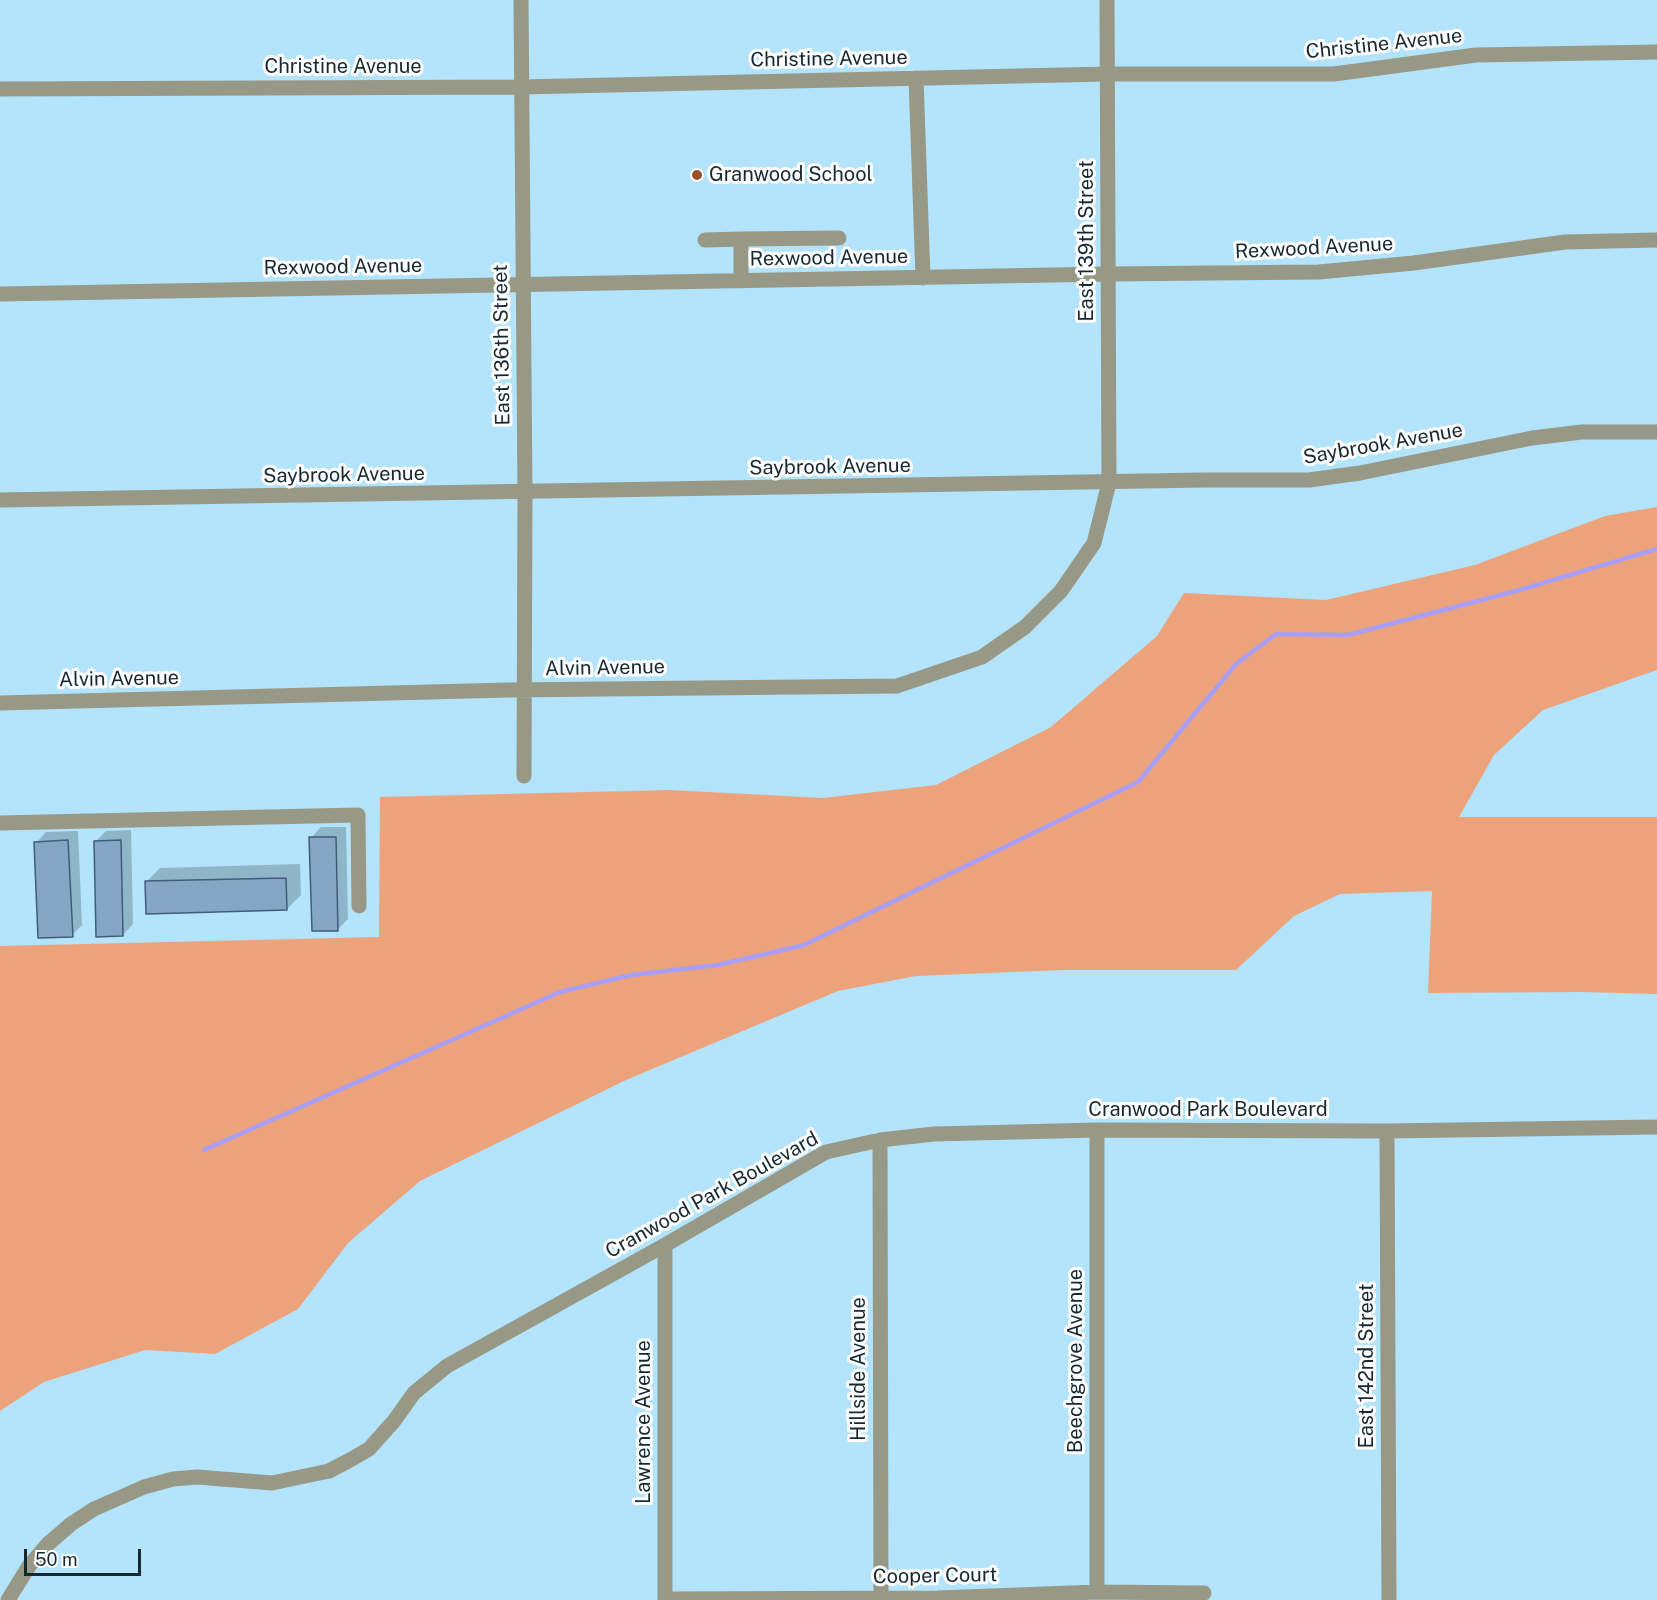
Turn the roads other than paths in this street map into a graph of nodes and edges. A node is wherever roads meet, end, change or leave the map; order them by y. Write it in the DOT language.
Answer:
graph roads {
  1 [pos="521,0"];
  2 [pos="1107,0"];
  3 [pos="1657,52"];
  4 [pos="1108,74"];
  5 [pos="916,78"];
  6 [pos="521,87"];
  7 [pos="0,89"];
  8 [pos="839,238"];
  9 [pos="741,239"];
  10 [pos="705,240"];
  11 [pos="1657,240"];
  12 [pos="1108,274"];
  13 [pos="923,278"];
  14 [pos="741,281"];
  15 [pos="522,285"];
  16 [pos="0,294"];
  17 [pos="1657,432"];
  18 [pos="1109,483"];
  19 [pos="525,493"];
  20 [pos="0,500"];
  21 [pos="524,690"];
  22 [pos="0,703"];
  23 [pos="524,777"];
  24 [pos="0,823"];
  25 [pos="359,906"];
  26 [pos="1657,1127"];
  27 [pos="1097,1130"];
  28 [pos="1387,1131"];
  29 [pos="880,1140"];
  30 [pos="665,1245"];
  31 [pos="1097,1592"];
  32 [pos="1204,1593"];
  33 [pos="880,1598"];
  34 [pos="665,1599"];
  35 [pos="938,1599"];
  36 [pos="8,1600"];
  37 [pos="1389,1600"];
  1 -- 6 [label="street, East 136th Street"];
  2 -- 4 [label="street, East 139th Street"];
  3 -- 4 [label="street, Christine Avenue"];
  4 -- 5 [label="street, Christine Avenue"];
  4 -- 12 [label="street, East 139th Street"];
  5 -- 6 [label="street, Christine Avenue"];
  5 -- 13 [label="street"];
  6 -- 7 [label="street, Christine Avenue"];
  6 -- 15 [label="street, East 136th Street"];
  8 -- 9 [label="street"];
  9 -- 10 [label="street"];
  9 -- 14 [label="street"];
  11 -- 12 [label="street, Rexwood Avenue"];
  12 -- 13 [label="street, Rexwood Avenue"];
  12 -- 18 [label="street, East 139th Street"];
  13 -- 14 [label="street, Rexwood Avenue"];
  14 -- 15 [label="street, Rexwood Avenue"];
  15 -- 16 [label="street, Rexwood Avenue"];
  15 -- 19 [label="street, East 136th Street"];
  17 -- 18 [label="street, Saybrook Avenue"];
  18 -- 19 [label="street, Saybrook Avenue"];
  18 -- 21 [label="street, Alvin Avenue"];
  19 -- 20 [label="street, Saybrook Avenue"];
  19 -- 21 [label="street, East 136th Street"];
  21 -- 22 [label="street, Alvin Avenue"];
  21 -- 23 [label="street, East 136th Street"];
  24 -- 25 [label="street"];
  26 -- 28 [label="street, Cranwood Park Boulevard"];
  27 -- 28 [label="street, Cranwood Park Boulevard"];
  27 -- 29 [label="street, Cranwood Park Boulevard"];
  27 -- 31 [label="street, Beechgrove Avenue"];
  28 -- 37 [label="street, East 142nd Street"];
  29 -- 30 [label="street, Cranwood Park Boulevard"];
  29 -- 33 [label="street, Hillside Avenue"];
  30 -- 34 [label="street, Lawrence Avenue"];
  30 -- 36 [label="street, Cranwood Park Boulevard"];
  31 -- 32 [label="street, Cooper Court"];
  31 -- 35 [label="street, Cooper Court"];
  33 -- 34 [label="street, Cooper Court"];
  33 -- 35 [label="street, Cooper Court"];
}
